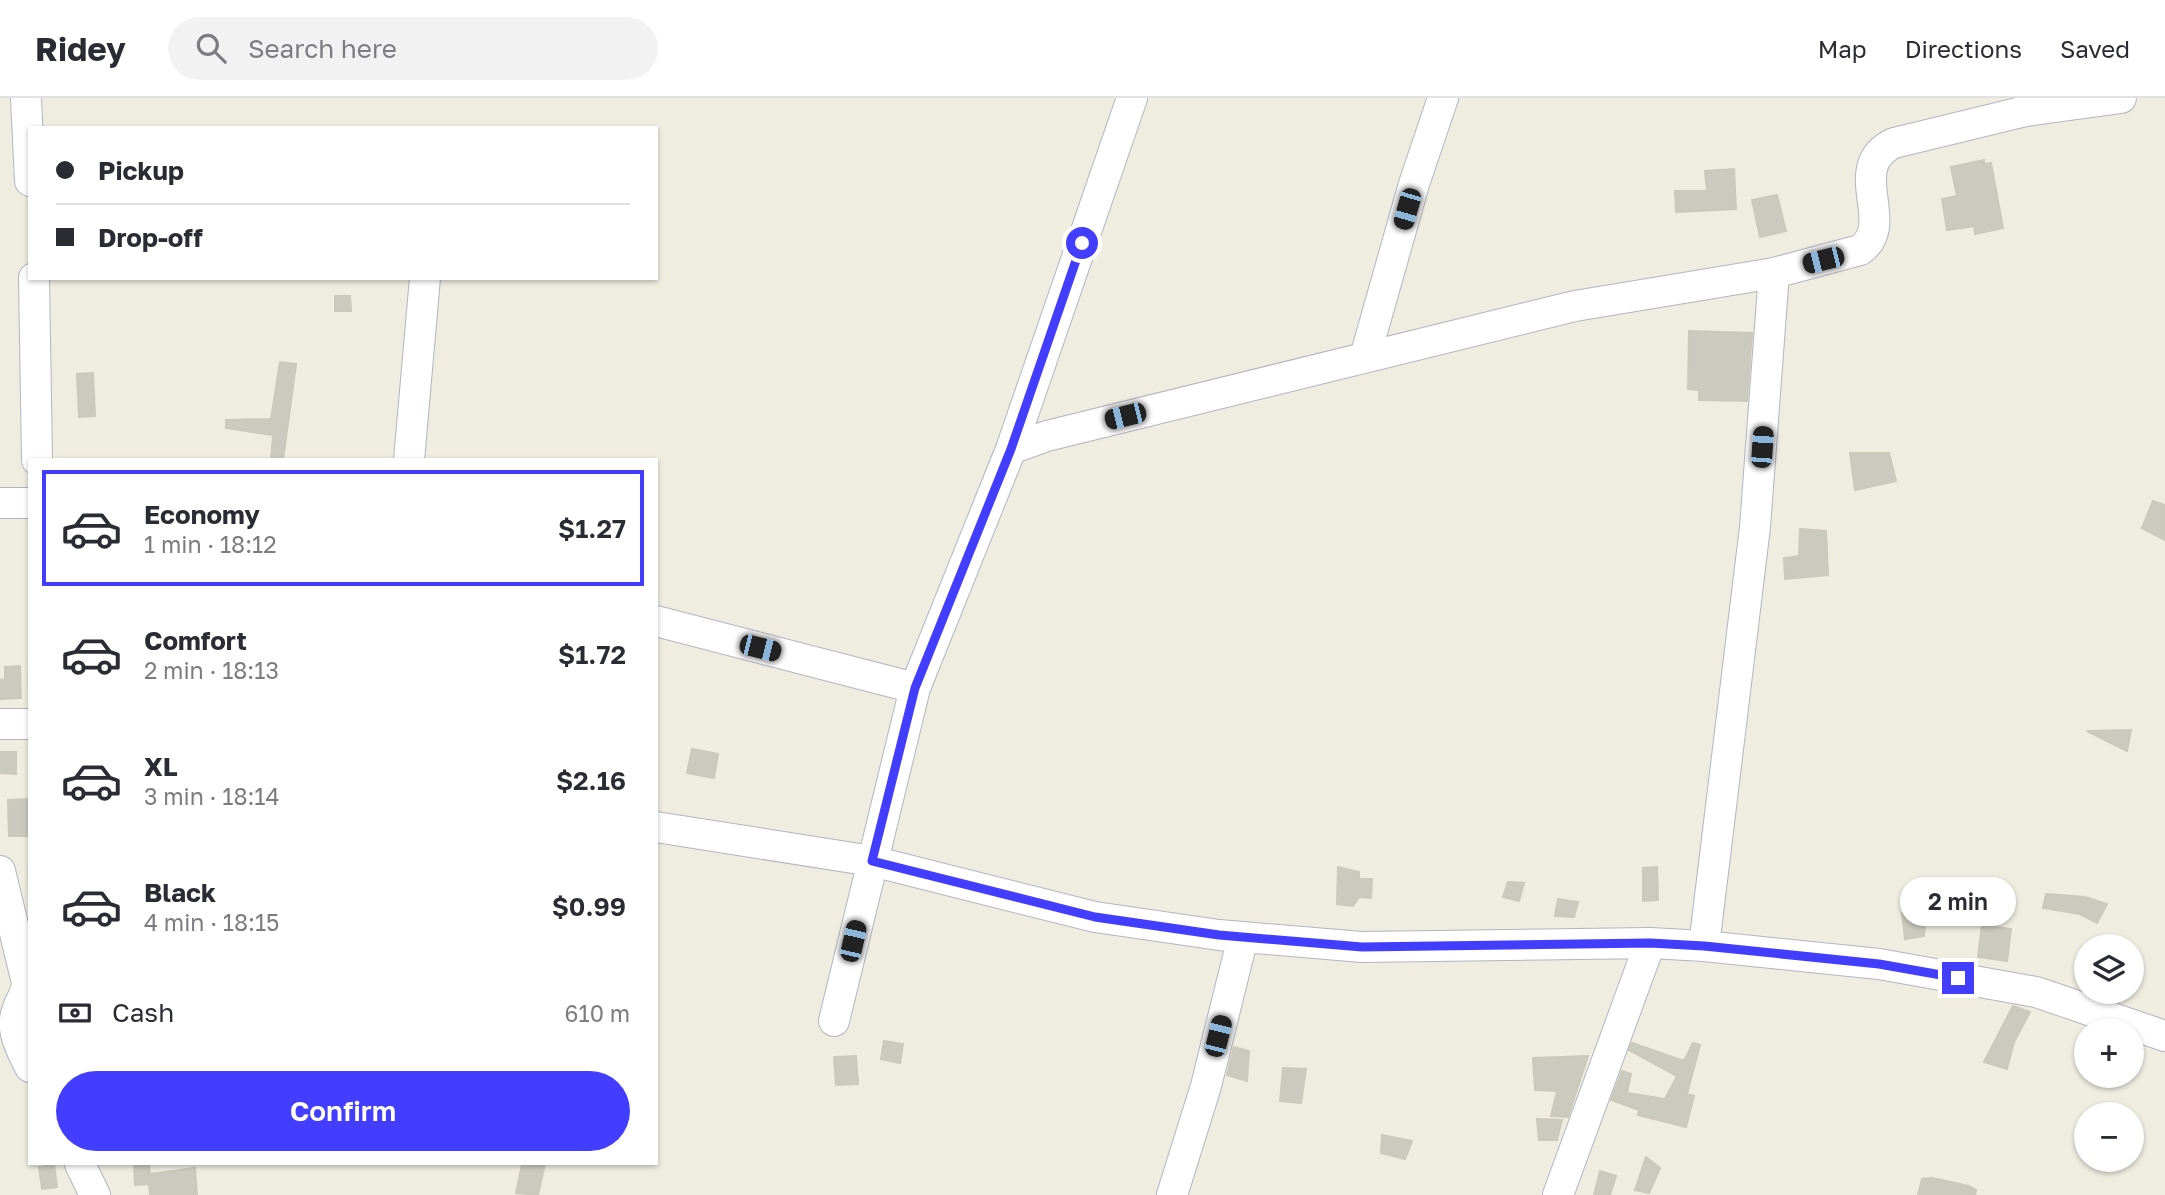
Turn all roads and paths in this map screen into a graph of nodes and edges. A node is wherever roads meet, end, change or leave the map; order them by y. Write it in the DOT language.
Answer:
graph roads {
  1 [pos="1132,98"];
  2 [pos="1443,98"];
  3 [pos="2121,98"];
  4 [pos="26,99"];
  5 [pos="28,140"];
  6 [pos="1774,273"];
  7 [pos="34,280"];
  8 [pos="425,280"];
  9 [pos="1365,356"];
  10 [pos="1011,449"];
  11 [pos="37,458"];
  12 [pos="409,458"];
  13 [pos="0,503"];
  14 [pos="28,503"];
  15 [pos="658,622"];
  16 [pos="915,688"];
  17 [pos="0,724"];
  18 [pos="28,724"];
  19 [pos="658,827"];
  20 [pos="872,861"];
  21 [pos="0,871"];
  22 [pos="1243,937"];
  23 [pos="1650,943"];
  24 [pos="1704,946"];
  25 [pos="834,1021"];
  26 [pos="2165,1036"];
  27 [pos="28,1063"];
  28 [pos="80,1165"];
  29 [pos="95,1195"];
  30 [pos="1172,1195"];
  31 [pos="1558,1195"];
  1 -- 10 [label="street"];
  2 -- 9 [label="street"];
  3 -- 6 [label="street"];
  4 -- 5 [label="street"];
  6 -- 9 [label="street"];
  6 -- 24 [label="street"];
  7 -- 11 [label="street"];
  8 -- 12 [label="street"];
  9 -- 10 [label="street"];
  10 -- 16 [label="street"];
  13 -- 14 [label="street"];
  15 -- 16 [label="street"];
  16 -- 20 [label="street"];
  17 -- 18 [label="street"];
  19 -- 20 [label="street"];
  20 -- 22 [label="street"];
  20 -- 25 [label="street"];
  21 -- 27 [label="street"];
  22 -- 23 [label="street"];
  22 -- 30 [label="street"];
  23 -- 24 [label="street"];
  23 -- 31 [label="street"];
  24 -- 26 [label="street"];
  28 -- 29 [label="street"];
}
